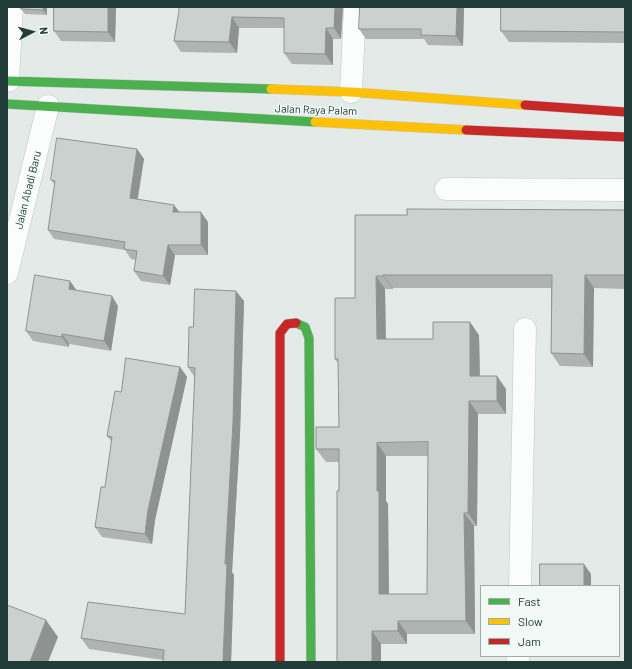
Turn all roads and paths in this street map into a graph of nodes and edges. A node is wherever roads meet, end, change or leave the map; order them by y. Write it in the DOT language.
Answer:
graph roads {
  1 [pos="12,7"];
  2 [pos="355,7"];
  3 [pos="7,81"];
  4 [pos="351,92"];
  5 [pos="7,104"];
  6 [pos="48,106"];
  7 [pos="625,112"];
  8 [pos="625,137"];
  9 [pos="446,189"];
  10 [pos="625,190"];
  11 [pos="7,273"];
  12 [pos="525,329"];
  13 [pos="520,585"];
  14 [pos="280,662"];
  15 [pos="311,662"];
  1 -- 3 [label="street"];
  2 -- 4 [label="street"];
  3 -- 4 [label="main road, Jalan Raya Palam"];
  4 -- 7 [label="main road, Jalan Raya Palam"];
  5 -- 6 [label="main road, Jalan Raya Palam"];
  6 -- 8 [label="main road, Jalan Raya Palam"];
  6 -- 11 [label="street, Jalan Abadi Baru"];
  9 -- 10 [label="street"];
  12 -- 13 [label="street"];
  14 -- 15 [label="main road"];
}
